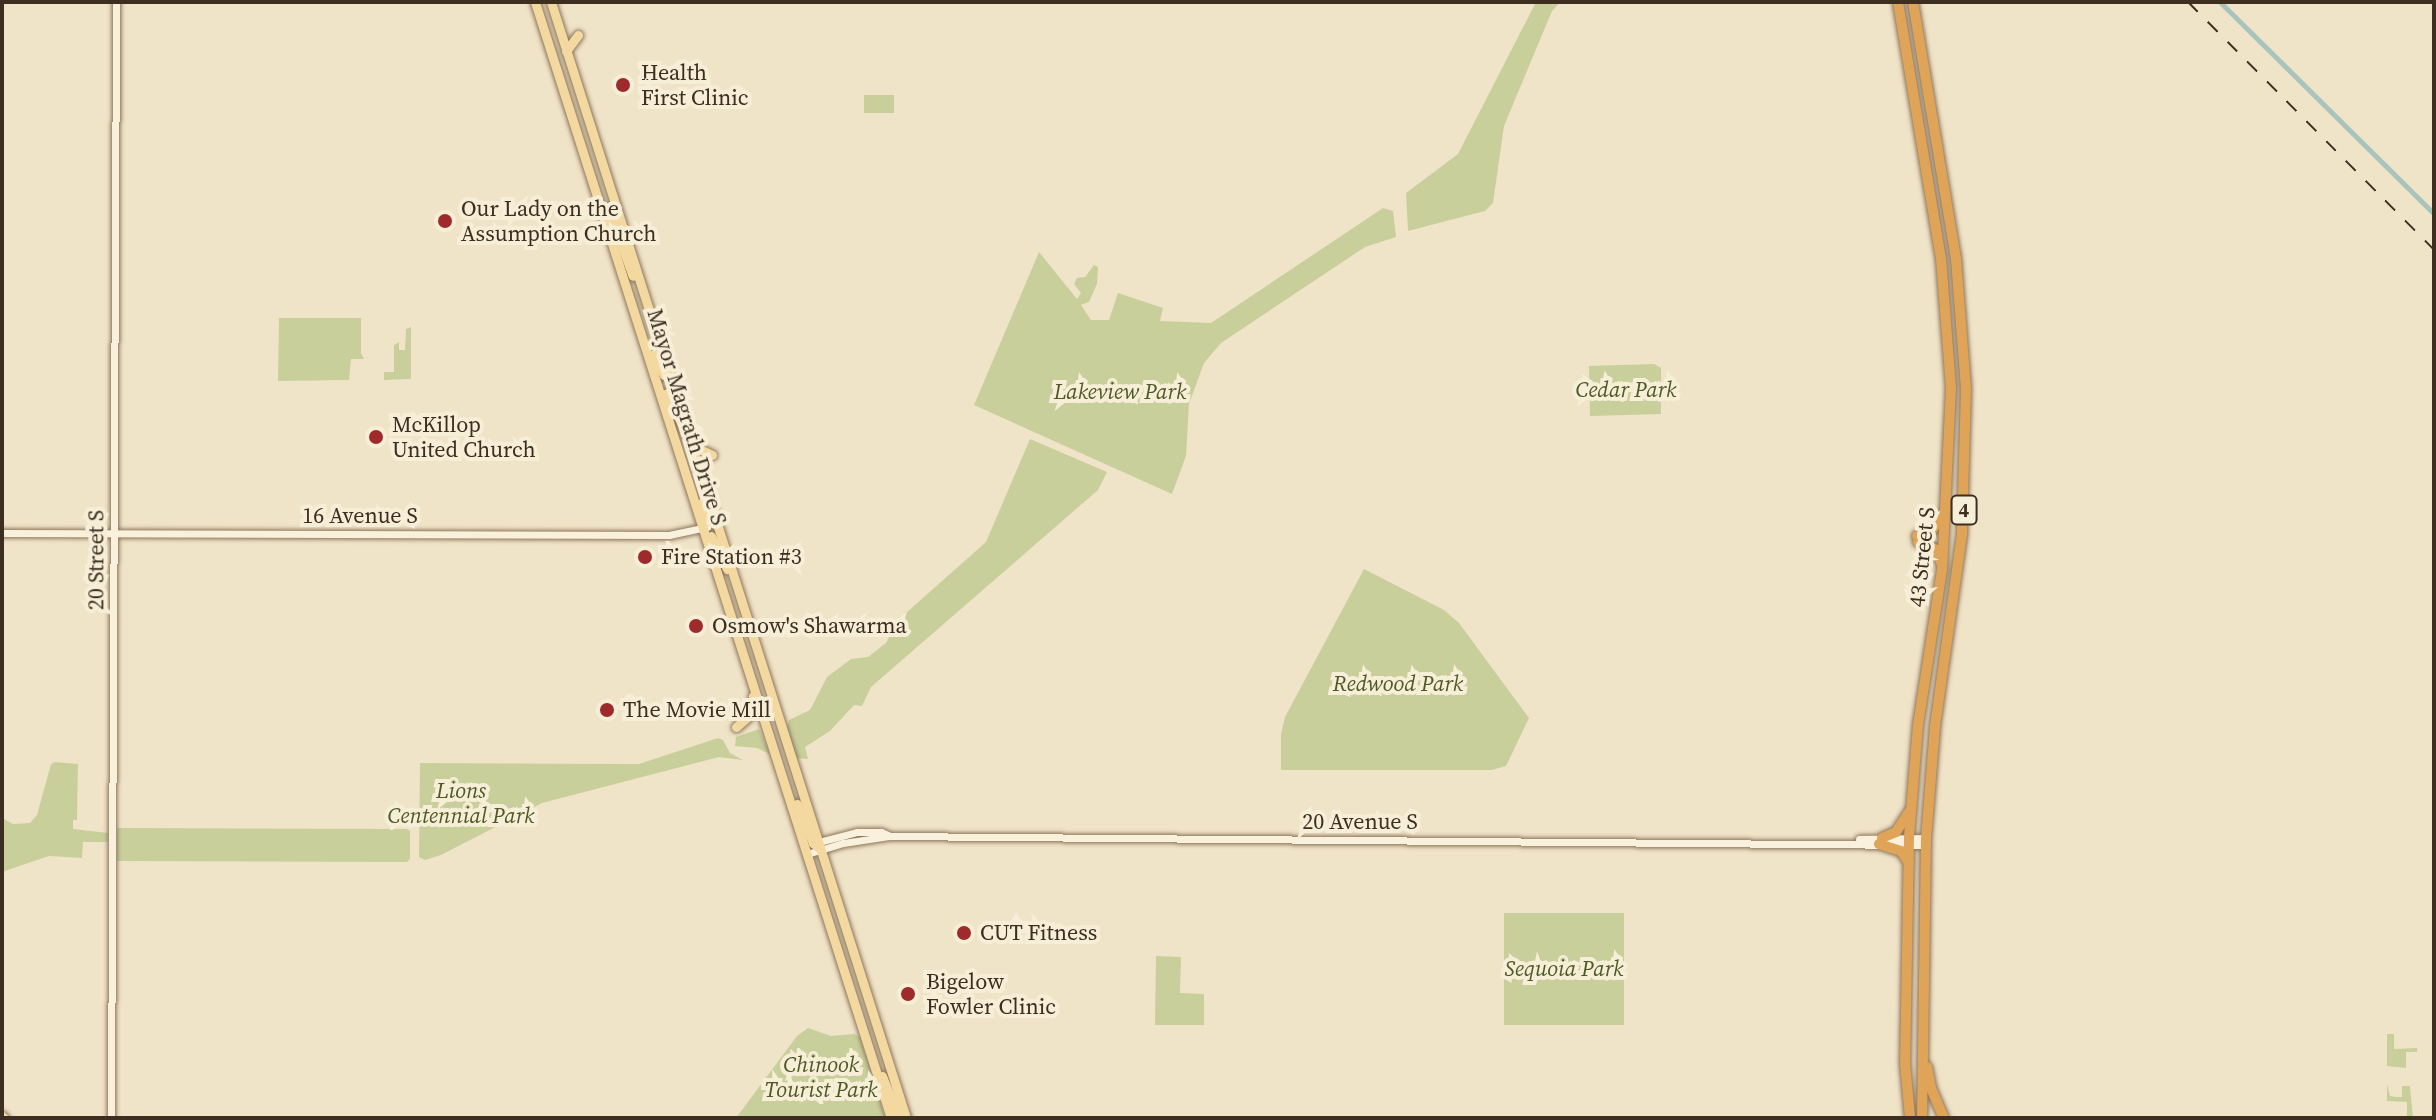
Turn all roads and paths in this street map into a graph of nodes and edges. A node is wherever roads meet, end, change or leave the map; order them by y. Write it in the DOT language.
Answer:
graph roads {
  1 [pos="116,2"];
  2 [pos="535,2"];
  3 [pos="1898,2"];
  4 [pos="1913,2"];
  5 [pos="550,4"];
  6 [pos="560,32"];
  7 [pos="566,51"];
  8 [pos="581,145"];
  9 [pos="610,235"];
  10 [pos="628,242"];
  11 [pos="649,307"];
  12 [pos="635,312"];
  13 [pos="673,379"];
  14 [pos="657,382"];
  15 [pos="692,444"];
  16 [pos="700,468"];
  17 [pos="687,477"];
  18 [pos="1948,499"];
  19 [pos="717,524"];
  20 [pos="703,528"];
  21 [pos="2,533"];
  22 [pos="114,534"];
  23 [pos="1942,570"];
  24 [pos="734,576"];
  25 [pos="752,681"];
  26 [pos="736,727"];
  27 [pos="1912,807"];
  28 [pos="1881,841"];
  29 [pos="1909,841"];
  30 [pos="1926,842"];
  31 [pos="813,847"];
  32 [pos="1909,863"];
  33 [pos="1906,1009"];
  34 [pos="1923,1016"];
  35 [pos="872,1059"];
  36 [pos="1905,1063"];
  37 [pos="111,1118"];
  38 [pos="889,1118"];
  39 [pos="899,1118"];
  40 [pos="907,1118"];
  41 [pos="1902,1118"];
  42 [pos="1910,1118"];
  43 [pos="1922,1118"];
  44 [pos="1944,1118"];
  1 -- 22 [label="street, 20 Street S"];
  2 -- 8 [label="main road, Mayor Magrath Drive S"];
  3 -- 18 [label="highway, 43 Street S / 4"];
  4 -- 30 [label="highway, 43 Street S / 4"];
  5 -- 6 [label="main road, Mayor Magrath Drive S"];
  6 -- 7 [label="main road, Mayor Magrath Drive S"];
  6 -- 7 [label="main road"];
  7 -- 10 [label="main road, Mayor Magrath Drive S"];
  8 -- 9 [label="main road, Mayor Magrath Drive S"];
  8 -- 10 [label="main road"];
  9 -- 11 [label="main road"];
  9 -- 12 [label="main road, Mayor Magrath Drive S"];
  10 -- 11 [label="main road, Mayor Magrath Drive S"];
  11 -- 13 [label="main road, Mayor Magrath Drive S"];
  12 -- 13 [label="main road"];
  12 -- 14 [label="main road, Mayor Magrath Drive S"];
  13 -- 15 [label="main road, Mayor Magrath Drive S"];
  14 -- 15 [label="main road"];
  14 -- 17 [label="main road, Mayor Magrath Drive S"];
  15 -- 16 [label="main road, Mayor Magrath Drive S"];
  15 -- 16 [label="main road"];
  16 -- 19 [label="main road, Mayor Magrath Drive S"];
  17 -- 19 [label="main road"];
  17 -- 20 [label="main road, Mayor Magrath Drive S"];
  18 -- 23 [label="highway, 43 Street S / 4"];
  18 -- 23 [label="highway"];
  19 -- 20 [label="street, 16 Avenue S"];
  19 -- 24 [label="main road, Mayor Magrath Drive S"];
  20 -- 22 [label="street, 16 Avenue S"];
  20 -- 24 [label="main road"];
  20 -- 25 [label="main road, Mayor Magrath Drive S"];
  21 -- 22 [label="street, 16 Avenue S"];
  22 -- 37 [label="street, 20 Street S"];
  23 -- 27 [label="highway, 43 Street S / 4"];
  24 -- 31 [label="main road, Mayor Magrath Drive S"];
  25 -- 26 [label="main road"];
  25 -- 31 [label="main road, Mayor Magrath Drive S"];
  27 -- 28 [label="highway"];
  27 -- 29 [label="highway, 43 Street S / 4"];
  28 -- 29 [label="street, 20 Avenue S"];
  28 -- 31 [label="street, 20 Avenue S"];
  28 -- 32 [label="highway"];
  29 -- 30 [label="street, 20 Avenue S"];
  29 -- 32 [label="highway, 43 Street S / 4"];
  30 -- 34 [label="highway, 43 Street S / 4"];
  31 -- 35 [label="main road, Mayor Magrath Drive S"];
  31 -- 40 [label="main road, Mayor Magrath Drive S"];
  32 -- 33 [label="highway, 43 Street S / 4"];
  33 -- 34 [label="highway"];
  33 -- 36 [label="highway, 43 Street S / 4"];
  34 -- 43 [label="highway, 43 Street S / 4"];
  34 -- 44 [label="highway"];
  35 -- 38 [label="main road, Mayor Magrath Drive S"];
  35 -- 39 [label="main road"];
  36 -- 41 [label="highway"];
  36 -- 42 [label="highway, 43 Street S / 4"];
}
